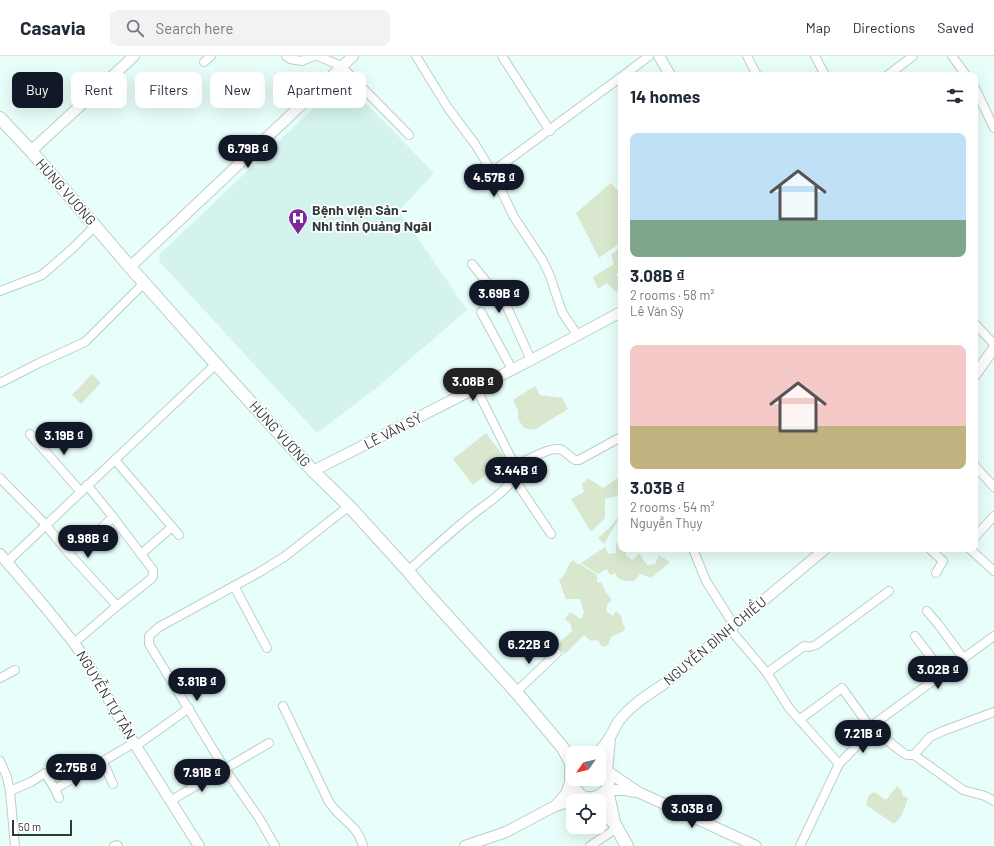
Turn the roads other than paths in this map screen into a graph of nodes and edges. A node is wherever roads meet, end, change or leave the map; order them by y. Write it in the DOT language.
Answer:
graph roads {
  1 [pos="134,56"];
  2 [pos="211,56"];
  3 [pos="286,56"];
  4 [pos="353,56"];
  5 [pos="416,56"];
  6 [pos="502,56"];
  7 [pos="649,56"];
  8 [pos="659,56"];
  9 [pos="747,56"];
  10 [pos="815,56"];
  11 [pos="913,56"];
  12 [pos="952,56"];
  13 [pos="204,62"];
  14 [pos="341,66"];
  15 [pos="628,72"];
  16 [pos="668,72"];
  17 [pos="755,72"];
  18 [pos="823,72"];
  19 [pos="892,72"];
  20 [pos="964,72"];
  21 [pos="618,79"];
  22 [pos="978,94"];
  23 [pos="0,118"];
  24 [pos="994,128"];
  25 [pos="550,131"];
  26 [pos="409,135"];
  27 [pos="31,151"];
  28 [pos="492,172"];
  29 [pos="95,226"];
  30 [pos="472,264"];
  31 [pos="130,267"];
  32 [pos="144,283"];
  33 [pos="0,291"];
  34 [pos="481,312"];
  35 [pos="618,314"];
  36 [pos="978,327"];
  37 [pos="578,336"];
  38 [pos="994,344"];
  39 [pos="994,348"];
  40 [pos="531,360"];
  41 [pos="216,364"];
  42 [pos="512,369"];
  43 [pos="978,371"];
  44 [pos="0,383"];
  45 [pos="476,388"];
  46 [pos="30,434"];
  47 [pos="618,439"];
  48 [pos="115,460"];
  49 [pos="515,466"];
  50 [pos="978,469"];
  51 [pos="313,471"];
  52 [pos="0,478"];
  53 [pos="514,479"];
  54 [pos="88,486"];
  55 [pos="994,487"];
  56 [pos="81,492"];
  57 [pos="349,506"];
  58 [pos="994,516"];
  59 [pos="113,517"];
  60 [pos="45,524"];
  61 [pos="172,527"];
  62 [pos="551,534"];
  63 [pos="978,534"];
  64 [pos="179,535"];
  65 [pos="89,540"];
  66 [pos="694,552"];
  67 [pos="821,552"];
  68 [pos="933,552"];
  69 [pos="973,552"];
  70 [pos="141,554"];
  71 [pos="3,558"];
  72 [pos="408,571"];
  73 [pos="994,571"];
  74 [pos="936,573"];
  75 [pos="234,586"];
  76 [pos="890,591"];
  77 [pos="117,606"];
  78 [pos="927,611"];
  79 [pos="732,626"];
  80 [pos="915,636"];
  81 [pos="994,636"];
  82 [pos="74,643"];
  83 [pos="267,648"];
  84 [pos="557,653"];
  85 [pos="964,659"];
  86 [pos="15,670"];
  87 [pos="767,673"];
  88 [pos="943,673"];
  89 [pos="0,678"];
  90 [pos="516,692"];
  91 [pos="282,706"];
  92 [pos="189,708"];
  93 [pos="994,712"];
  94 [pos="799,720"];
  95 [pos="871,728"];
  96 [pos="610,738"];
  97 [pos="268,743"];
  98 [pos="135,745"];
  99 [pos="604,746"];
  100 [pos="566,748"];
  101 [pos="606,755"];
  102 [pos="914,755"];
  103 [pos="103,762"];
  104 [pos="0,764"];
  105 [pos="839,764"];
  106 [pos="225,768"];
  107 [pos="606,769"];
  108 [pos="606,772"];
  109 [pos="113,784"];
  110 [pos="569,786"];
  111 [pos="572,786"];
  112 [pos="55,788"];
  113 [pos="607,790"];
  114 [pos="10,791"];
  115 [pos="638,792"];
  116 [pos="579,794"];
  117 [pos="602,794"];
  118 [pos="59,798"];
  119 [pos="170,801"];
  120 [pos="994,801"];
  121 [pos="566,803"];
  122 [pos="555,806"];
  123 [pos="606,814"];
  124 [pos="616,825"];
  125 [pos="15,846"];
  126 [pos="114,846"];
  127 [pos="118,846"];
  128 [pos="198,846"];
  129 [pos="275,846"];
  130 [pos="363,846"];
  131 [pos="466,846"];
  132 [pos="590,846"];
  133 [pos="627,846"];
  134 [pos="756,846"];
  135 [pos="800,846"];
  1 -- 27 [label="street"];
  2 -- 13 [label="street"];
  3 -- 14 [label="street"];
  4 -- 14 [label="street"];
  5 -- 28 [label="street"];
  6 -- 25 [label="street"];
  7 -- 15 [label="street"];
  8 -- 16 [label="street"];
  9 -- 17 [label="street"];
  10 -- 18 [label="street"];
  11 -- 19 [label="street"];
  12 -- 20 [label="street"];
  14 -- 26 [label="street"];
  14 -- 31 [label="street"];
  21 -- 25 [label="street"];
  22 -- 24 [label="street"];
  23 -- 27 [label="main road, HÙNG VƯƠNG"];
  25 -- 28 [label="street"];
  27 -- 29 [label="main road, HÙNG VƯƠNG"];
  28 -- 37 [label="street"];
  29 -- 31 [label="main road, HÙNG VƯƠNG"];
  29 -- 33 [label="street"];
  30 -- 40 [label="street"];
  31 -- 32 [label="main road, HÙNG VƯƠNG"];
  32 -- 41 [label="main road, HÙNG VƯƠNG"];
  32 -- 44 [label="street"];
  34 -- 42 [label="street"];
  35 -- 37 [label="street, LÊ VĂN SỸ"];
  36 -- 38 [label="street"];
  37 -- 40 [label="street, LÊ VĂN SỸ"];
  39 -- 43 [label="street"];
  40 -- 42 [label="street, LÊ VĂN SỸ"];
  41 -- 48 [label="street"];
  41 -- 51 [label="main road, HÙNG VƯƠNG"];
  42 -- 45 [label="street, LÊ VĂN SỸ"];
  45 -- 49 [label="street"];
  45 -- 51 [label="street, LÊ VĂN SỸ"];
  46 -- 56 [label="street"];
  47 -- 49 [label="street"];
  48 -- 54 [label="street"];
  48 -- 61 [label="street"];
  49 -- 53 [label="street"];
  50 -- 55 [label="street"];
  51 -- 57 [label="main road, HÙNG VƯƠNG"];
  52 -- 60 [label="street"];
  53 -- 62 [label="street"];
  53 -- 72 [label="street"];
  54 -- 56 [label="street"];
  54 -- 59 [label="street"];
  56 -- 60 [label="street"];
  57 -- 72 [label="main road, HÙNG VƯƠNG"];
  57 -- 75 [label="street"];
  58 -- 63 [label="street"];
  59 -- 65 [label="street"];
  59 -- 70 [label="street"];
  60 -- 71 [label="street"];
  60 -- 77 [label="street"];
  61 -- 64 [label="street"];
  61 -- 70 [label="street"];
  66 -- 79 [label="street"];
  67 -- 79 [label="street, NGUYỄN ĐÌNH CHIỂU"];
  68 -- 74 [label="street"];
  69 -- 73 [label="street"];
  70 -- 77 [label="street"];
  71 -- 82 [label="street, NGUYỄN TỰ TÂN"];
  72 -- 90 [label="main road, HÙNG VƯƠNG"];
  75 -- 83 [label="street"];
  75 -- 92 [label="street"];
  76 -- 87 [label="street"];
  77 -- 82 [label="street"];
  78 -- 85 [label="street"];
  79 -- 87 [label="street"];
  79 -- 96 [label="street, NGUYỄN ĐÌNH CHIỂU"];
  80 -- 88 [label="street"];
  81 -- 85 [label="street"];
  82 -- 98 [label="street, NGUYỄN TỰ TÂN"];
  84 -- 90 [label="street"];
  85 -- 88 [label="street"];
  86 -- 89 [label="street"];
  87 -- 94 [label="street"];
  88 -- 95 [label="street"];
  90 -- 100 [label="main road, HÙNG VƯƠNG"];
  91 -- 130 [label="street"];
  92 -- 98 [label="street"];
  92 -- 106 [label="street"];
  93 -- 102 [label="street"];
  94 -- 95 [label="street"];
  94 -- 105 [label="street"];
  95 -- 102 [label="street"];
  95 -- 105 [label="street"];
  96 -- 99 [label="street"];
  96 -- 101 [label="street"];
  97 -- 106 [label="street"];
  98 -- 103 [label="street"];
  98 -- 119 [label="street, NGUYỄN TỰ TÂN"];
  102 -- 120 [label="street"];
  103 -- 109 [label="street"];
  103 -- 112 [label="street"];
  104 -- 114 [label="street"];
  105 -- 135 [label="street"];
  106 -- 119 [label="street"];
  106 -- 129 [label="street"];
  107 -- 115 [label="street"];
  108 -- 113 [label="main road"];
  110 -- 122 [label="street"];
  111 -- 116 [label="main road"];
  112 -- 114 [label="street"];
  112 -- 118 [label="street"];
  113 -- 115 [label="street"];
  113 -- 117 [label="main road"];
  113 -- 124 [label="main road"];
  114 -- 125 [label="street"];
  115 -- 134 [label="street"];
  119 -- 128 [label="street, NGUYỄN TỰ TÂN"];
  121 -- 122 [label="street"];
  122 -- 131 [label="street"];
  123 -- 124 [label="main road"];
  124 -- 132 [label="street"];
  124 -- 133 [label="main road"];
  126 -- 127 [label="street"];
}
